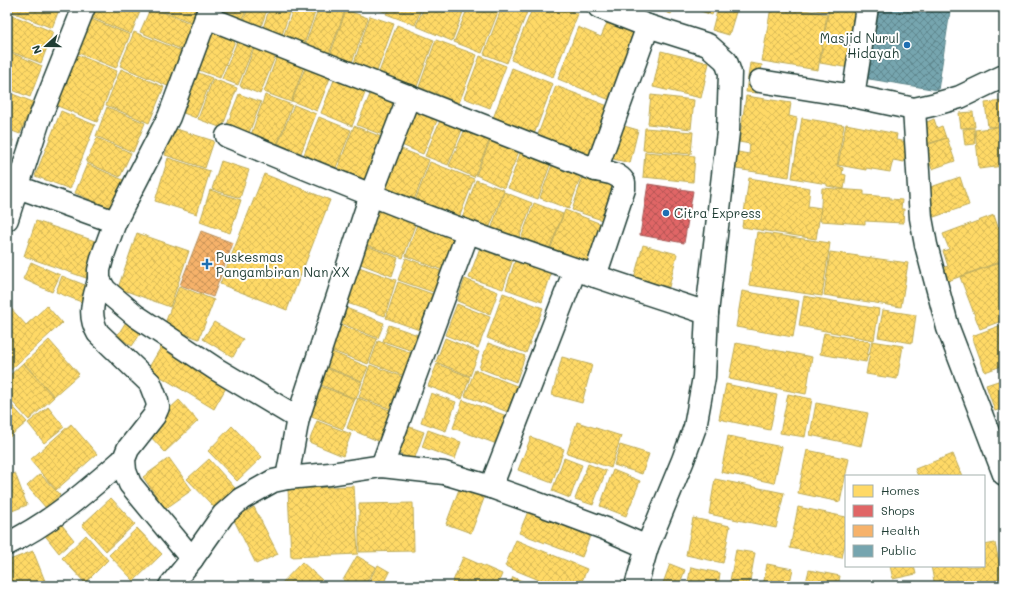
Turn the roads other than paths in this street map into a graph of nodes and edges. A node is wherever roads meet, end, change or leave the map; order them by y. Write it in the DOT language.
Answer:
graph roads {
  1 [pos="84,7"];
  2 [pos="599,7"];
  3 [pos="867,7"];
  4 [pos="208,12"];
  5 [pos="648,26"];
  6 [pos="1004,76"];
  7 [pos="746,77"];
  8 [pos="410,96"];
  9 [pos="853,96"];
  10 [pos="914,109"];
  11 [pos="227,136"];
  12 [pos="596,170"];
  13 [pos="18,187"];
  14 [pos="371,195"];
  15 [pos="7,219"];
  16 [pos="115,222"];
  17 [pos="468,232"];
  18 [pos="585,273"];
  19 [pos="99,280"];
  20 [pos="706,313"];
  21 [pos="298,418"];
  22 [pos="124,459"];
  23 [pos="382,466"];
  24 [pos="1004,474"];
  25 [pos="287,478"];
  26 [pos="491,487"];
  27 [pos="7,544"];
  28 [pos="647,547"];
  29 [pos="192,559"];
  30 [pos="170,586"];
  31 [pos="636,586"];
  1 -- 13 [label="street"];
  2 -- 5 [label="street"];
  3 -- 9 [label="street"];
  4 -- 8 [label="street"];
  4 -- 16 [label="street"];
  5 -- 7 [label="street"];
  5 -- 12 [label="street"];
  6 -- 10 [label="street"];
  7 -- 9 [label="street"];
  7 -- 20 [label="street"];
  8 -- 12 [label="street"];
  8 -- 14 [label="street"];
  9 -- 10 [label="street"];
  10 -- 24 [label="street"];
  11 -- 14 [label="street"];
  12 -- 18 [label="street"];
  13 -- 15 [label="street"];
  13 -- 16 [label="street"];
  14 -- 17 [label="street"];
  14 -- 21 [label="street"];
  16 -- 19 [label="street"];
  17 -- 18 [label="street"];
  17 -- 23 [label="street"];
  18 -- 20 [label="street"];
  18 -- 26 [label="street"];
  19 -- 21 [label="street"];
  19 -- 22 [label="street"];
  20 -- 28 [label="street"];
  21 -- 25 [label="street"];
  22 -- 27 [label="street"];
  22 -- 29 [label="street"];
  23 -- 25 [label="street"];
  23 -- 26 [label="street"];
  25 -- 29 [label="street"];
  26 -- 28 [label="street"];
  28 -- 31 [label="street"];
  29 -- 30 [label="street"];
}
